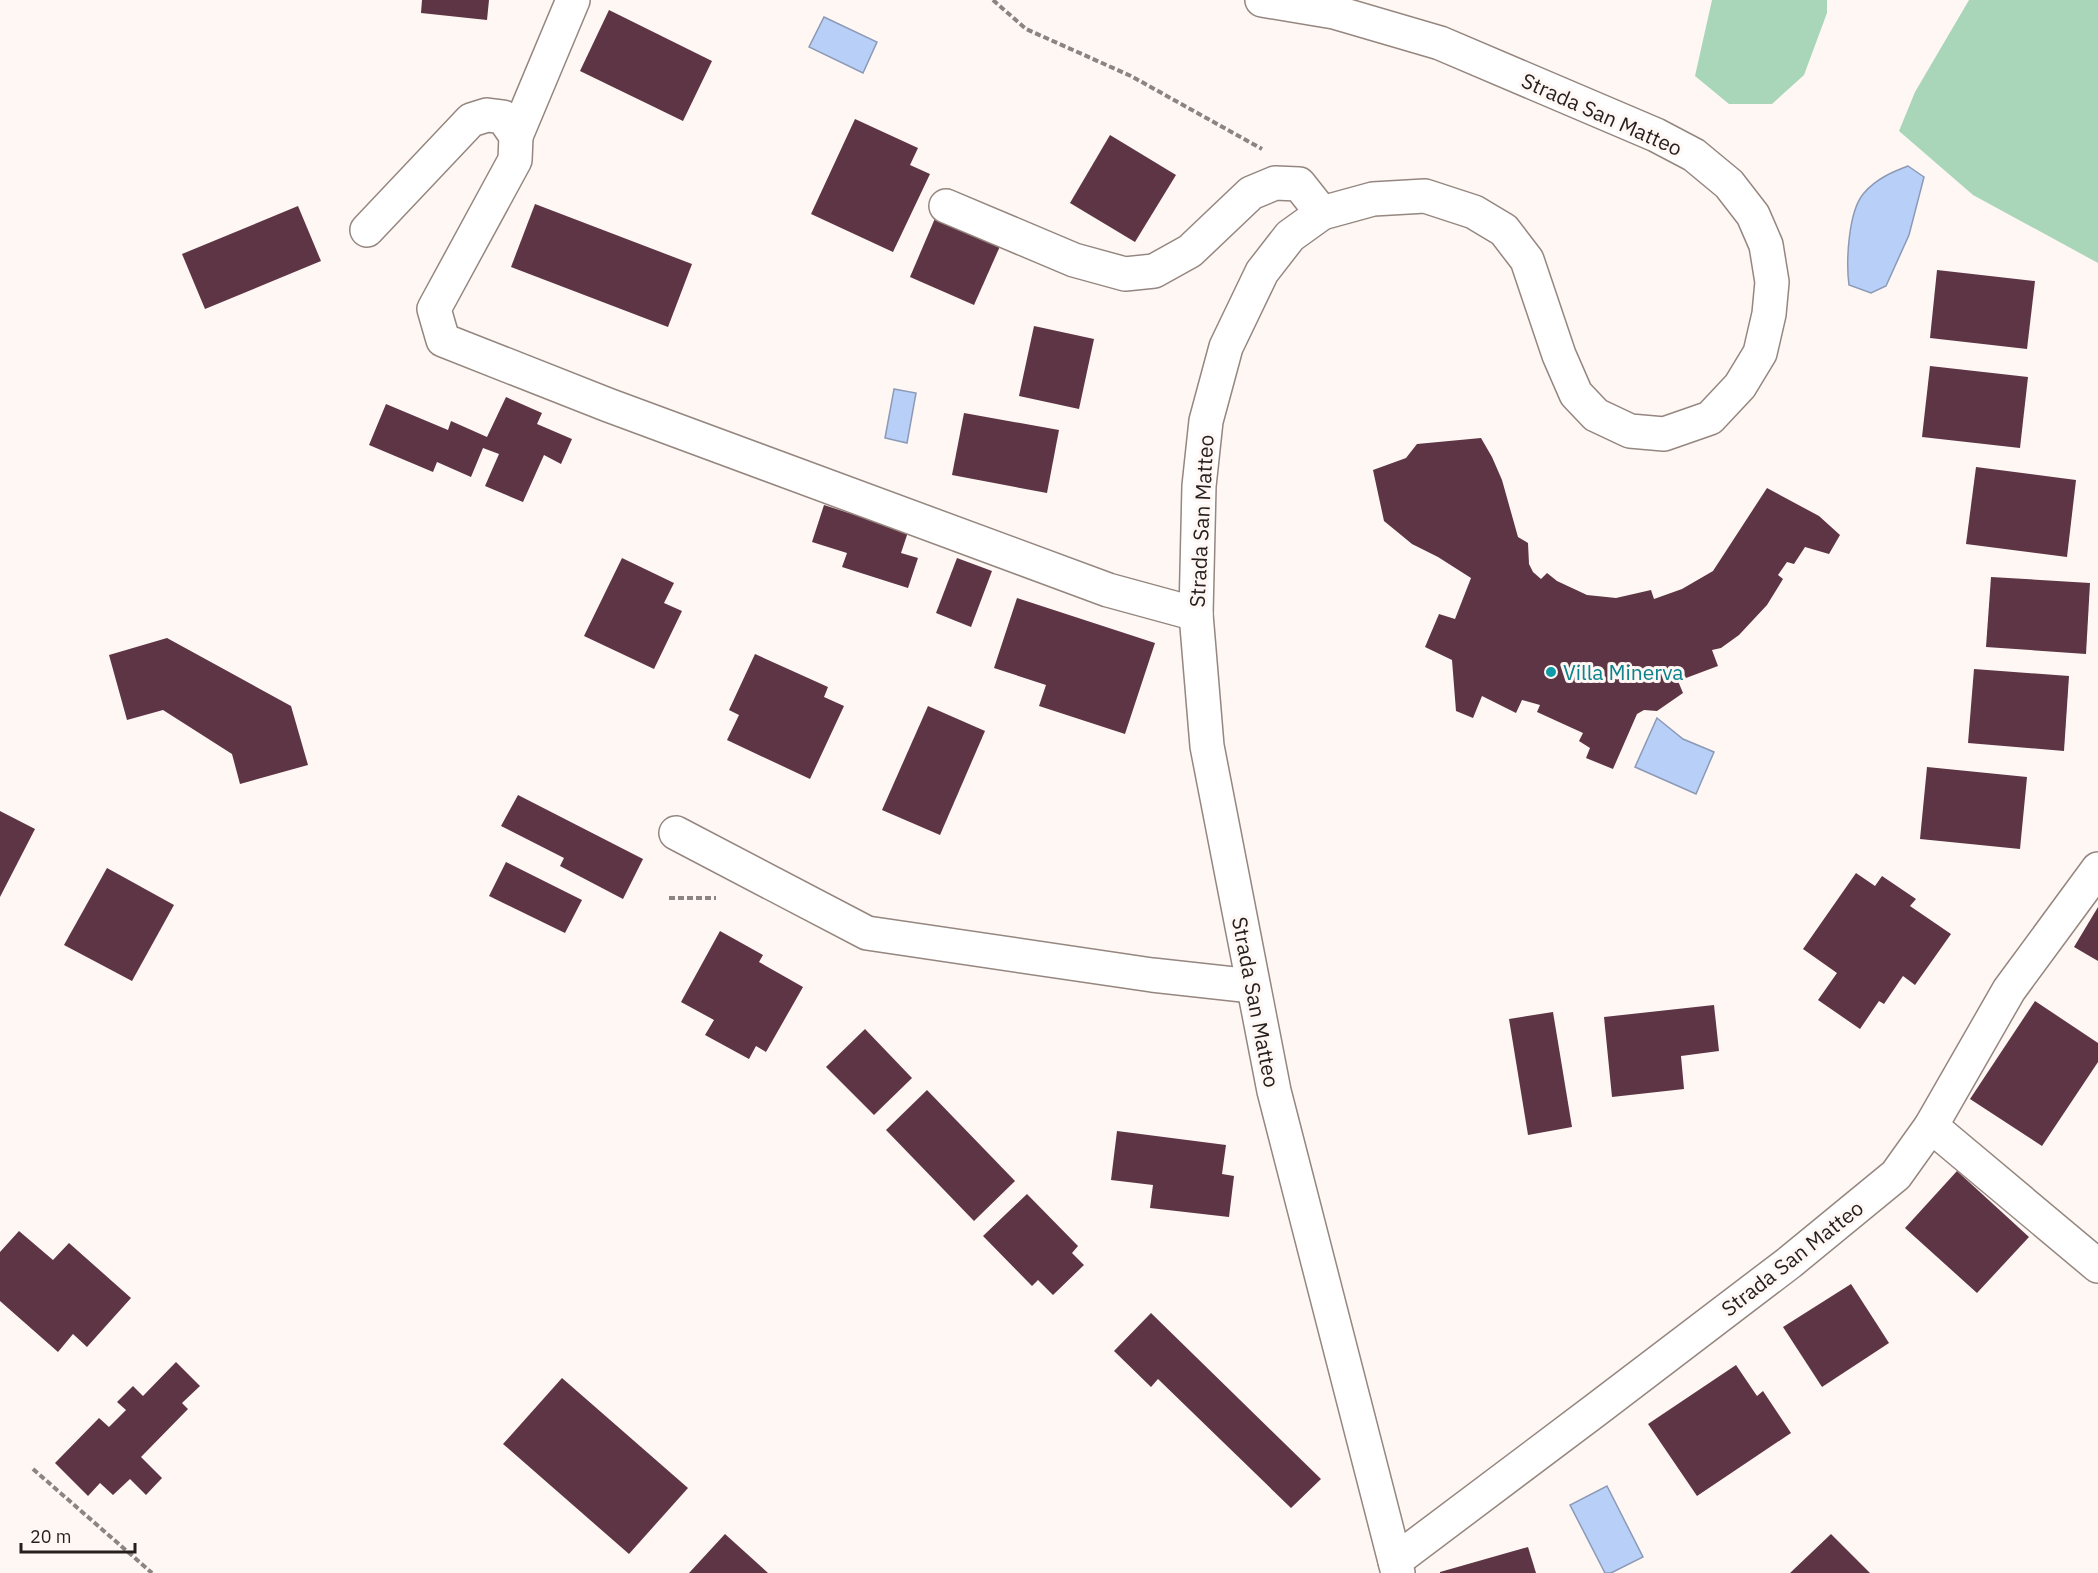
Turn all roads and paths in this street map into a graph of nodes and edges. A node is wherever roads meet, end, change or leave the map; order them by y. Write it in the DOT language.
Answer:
graph roads {
  1 [pos="573,0"];
  2 [pos="993,0"];
  3 [pos="1262,0"];
  4 [pos="516,136"];
  5 [pos="1299,184"];
  6 [pos="946,206"];
  7 [pos="1322,213"];
  8 [pos="368,230"];
  9 [pos="1196,614"];
  10 [pos="676,833"];
  11 [pos="2098,869"];
  12 [pos="1252,986"];
  13 [pos="1931,1126"];
  14 [pos="2098,1266"];
  15 [pos="33,1469"];
  16 [pos="1396,1567"];
  17 [pos="152,1573"];
  1 -- 4 [label="street"];
  2 -- 5 [label="path"];
  3 -- 7 [label="street, Strada San Matteo"];
  4 -- 8 [label="street"];
  4 -- 9 [label="street"];
  5 -- 6 [label="street"];
  5 -- 7 [label="street"];
  7 -- 9 [label="street, Strada San Matteo"];
  9 -- 12 [label="street, Strada San Matteo"];
  10 -- 12 [label="street"];
  11 -- 13 [label="street, Strada San Matteo"];
  12 -- 16 [label="street, Strada San Matteo"];
  13 -- 14 [label="street"];
  13 -- 16 [label="street, Strada San Matteo"];
  15 -- 17 [label="path"];
}
